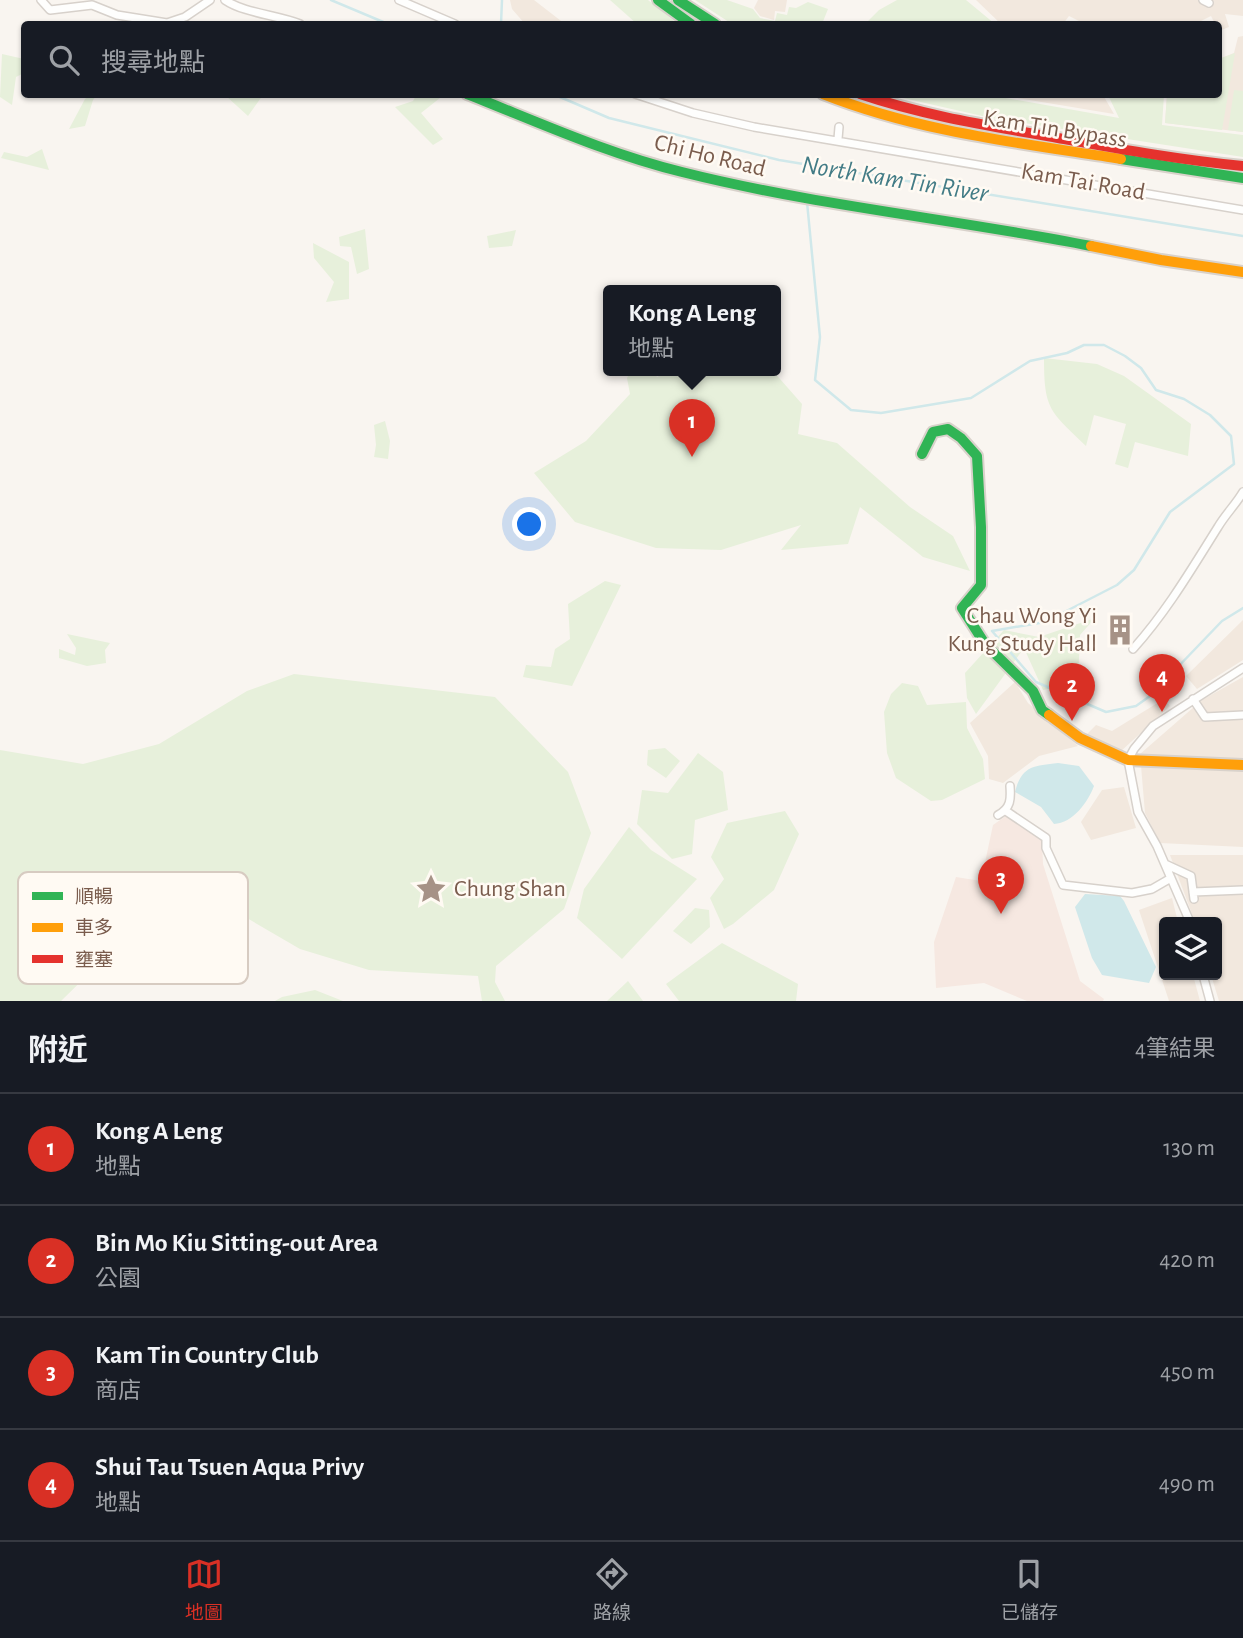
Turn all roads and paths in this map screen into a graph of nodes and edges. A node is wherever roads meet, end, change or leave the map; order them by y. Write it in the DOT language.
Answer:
graph roads {
  1 [pos="41,0"];
  2 [pos="210,0"];
  3 [pos="225,0"];
  4 [pos="398,0"];
  5 [pos="657,0"];
  6 [pos="678,0"];
  7 [pos="154,21"];
  8 [pos="173,21"];
  9 [pos="292,21"];
  10 [pos="448,21"];
  11 [pos="687,21"];
  12 [pos="710,21"];
  13 [pos="477,98"];
  14 [pos="647,98"];
  15 [pos="834,98"];
  16 [pos="874,98"];
  17 [pos="839,127"];
  18 [pos="838,139"];
  19 [pos="1243,166"];
  20 [pos="1243,178"];
  21 [pos="1243,210"];
  22 [pos="1243,272"];
  23 [pos="922,454"];
  24 [pos="1243,492"];
  25 [pos="1133,649"];
  26 [pos="1243,668"];
  27 [pos="1193,699"];
  28 [pos="1243,715"];
  29 [pos="1128,761"];
  30 [pos="1243,765"];
  31 [pos="1010,786"];
  32 [pos="1165,864"];
  33 [pos="1171,878"];
  34 [pos="1243,890"];
  35 [pos="1188,917"];
  36 [pos="1204,980"];
  37 [pos="1210,1001"];
  1 -- 7 [label="street"];
  2 -- 8 [label="street"];
  3 -- 9 [label="street"];
  4 -- 10 [label="street"];
  5 -- 11 [label="street"];
  6 -- 12 [label="street"];
  13 -- 22 [label="street, Chi Ho Road"];
  14 -- 18 [label="street, Kam Tai Road"];
  15 -- 20 [label="street, Kam Tin Bypass"];
  16 -- 19 [label="street, Kam Tin Bypass"];
  17 -- 18 [label="street"];
  18 -- 21 [label="street, Kam Tai Road"];
  23 -- 29 [label="street"];
  24 -- 25 [label="street"];
  26 -- 27 [label="street"];
  27 -- 28 [label="street"];
  27 -- 29 [label="street"];
  29 -- 30 [label="street"];
  29 -- 32 [label="street"];
  31 -- 33 [label="street"];
  32 -- 33 [label="street"];
  32 -- 34 [label="street"];
  33 -- 35 [label="street"];
  36 -- 37 [label="street"];
}
